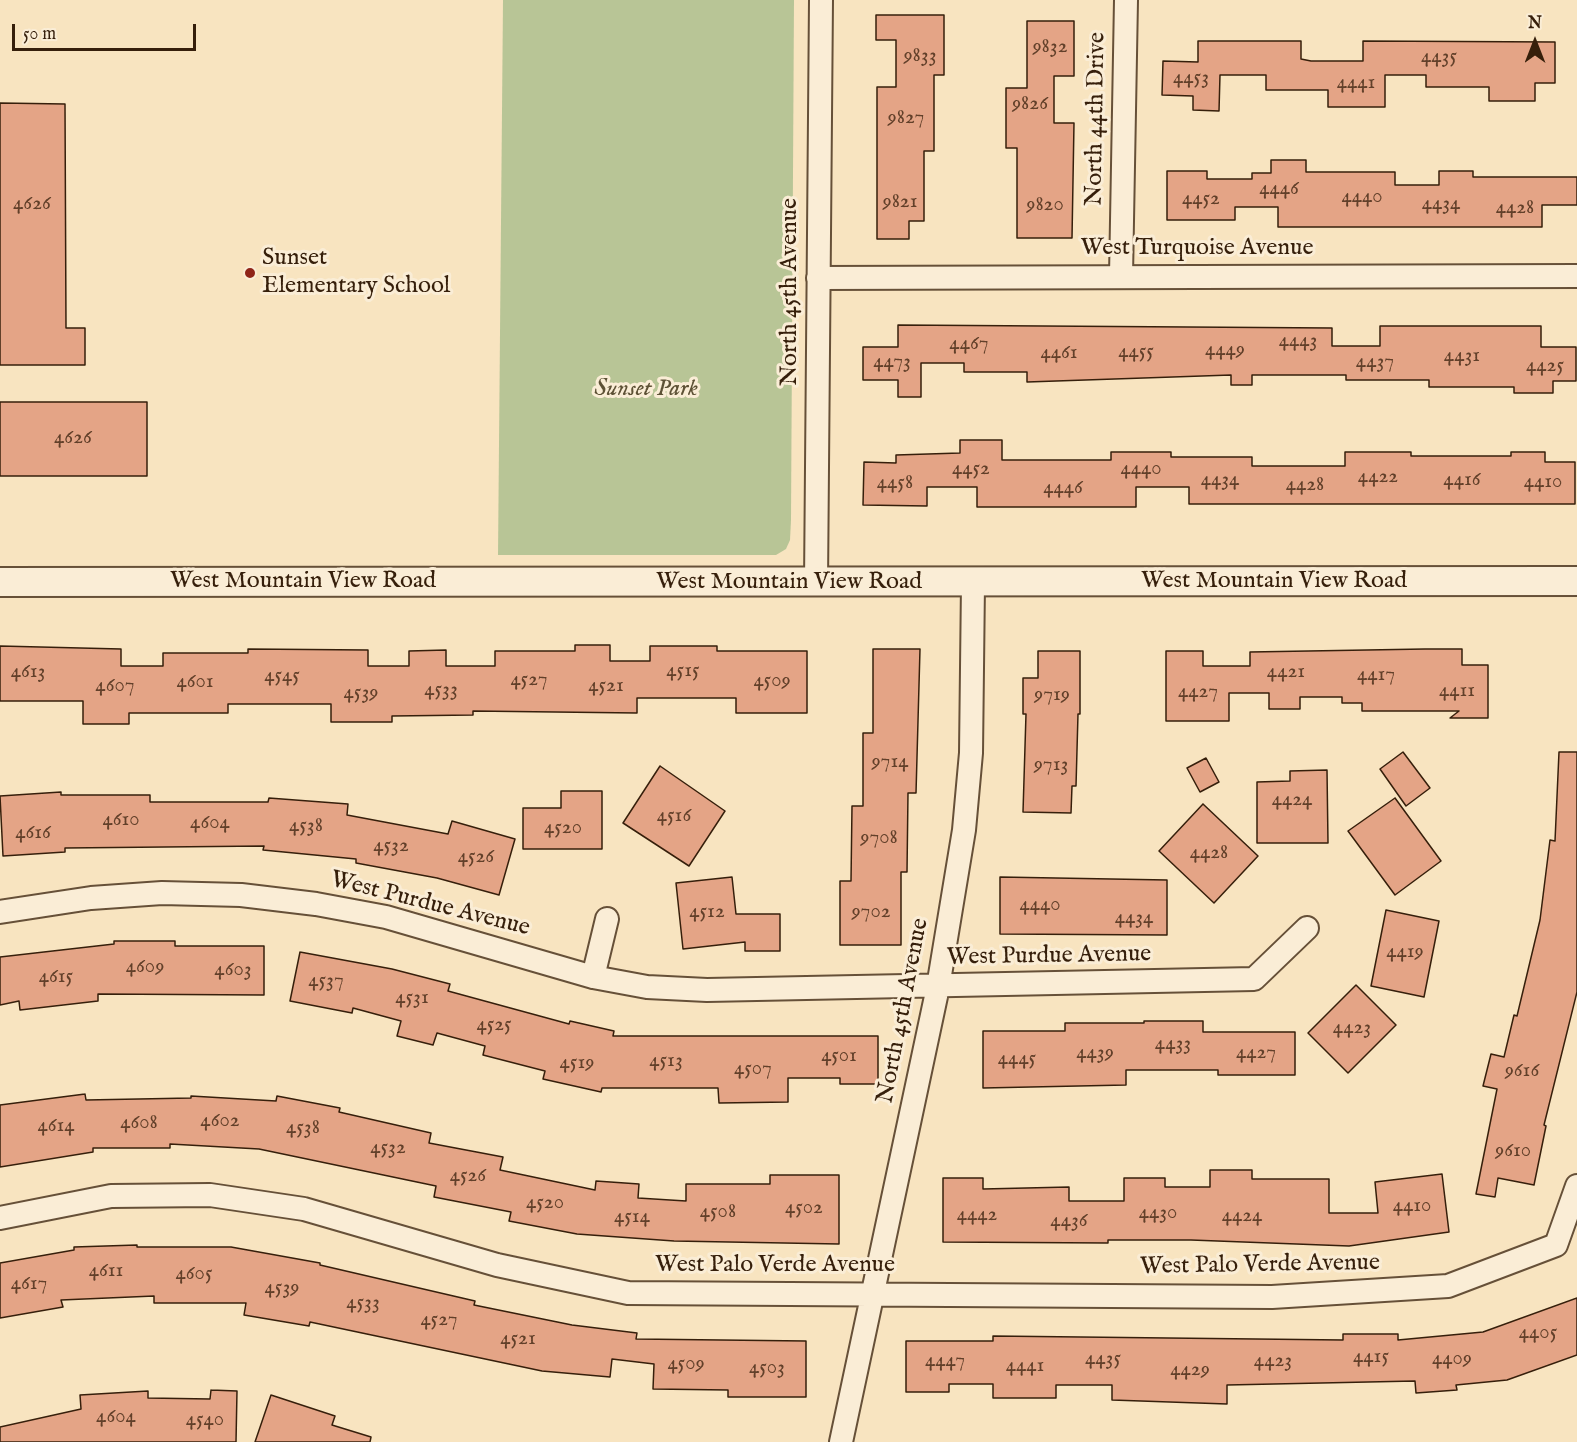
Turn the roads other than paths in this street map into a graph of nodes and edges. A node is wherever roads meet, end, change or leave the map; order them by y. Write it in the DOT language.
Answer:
graph roads {
  1 [pos="820,0"];
  2 [pos="1126,0"];
  3 [pos="1121,276"];
  4 [pos="1577,276"];
  5 [pos="818,278"];
  6 [pos="1577,581"];
  7 [pos="0,582"];
  8 [pos="973,583"];
  9 [pos="816,584"];
  10 [pos="0,912"];
  11 [pos="607,919"];
  12 [pos="1307,928"];
  13 [pos="593,977"];
  14 [pos="938,987"];
  15 [pos="1577,1186"];
  16 [pos="0,1218"];
  17 [pos="875,1294"];
  18 [pos="841,1442"];
  1 -- 5 [label="street, North 45th Avenue"];
  2 -- 3 [label="street, North 44th Drive"];
  3 -- 4 [label="street, West Turquoise Avenue"];
  3 -- 5 [label="street, West Turquoise Avenue"];
  5 -- 9 [label="street, North 45th Avenue"];
  6 -- 8 [label="street, West Mountain View Road"];
  7 -- 9 [label="street, West Mountain View Road"];
  8 -- 9 [label="street, West Mountain View Road"];
  8 -- 14 [label="street, North 45th Avenue"];
  10 -- 13 [label="street, West Purdue Avenue"];
  11 -- 13 [label="street"];
  12 -- 14 [label="street, West Purdue Avenue"];
  13 -- 14 [label="street, West Purdue Avenue"];
  14 -- 17 [label="street, North 45th Avenue"];
  15 -- 17 [label="street, West Palo Verde Avenue"];
  16 -- 17 [label="street, West Palo Verde Avenue"];
  17 -- 18 [label="street, North 45th Avenue"];
}
